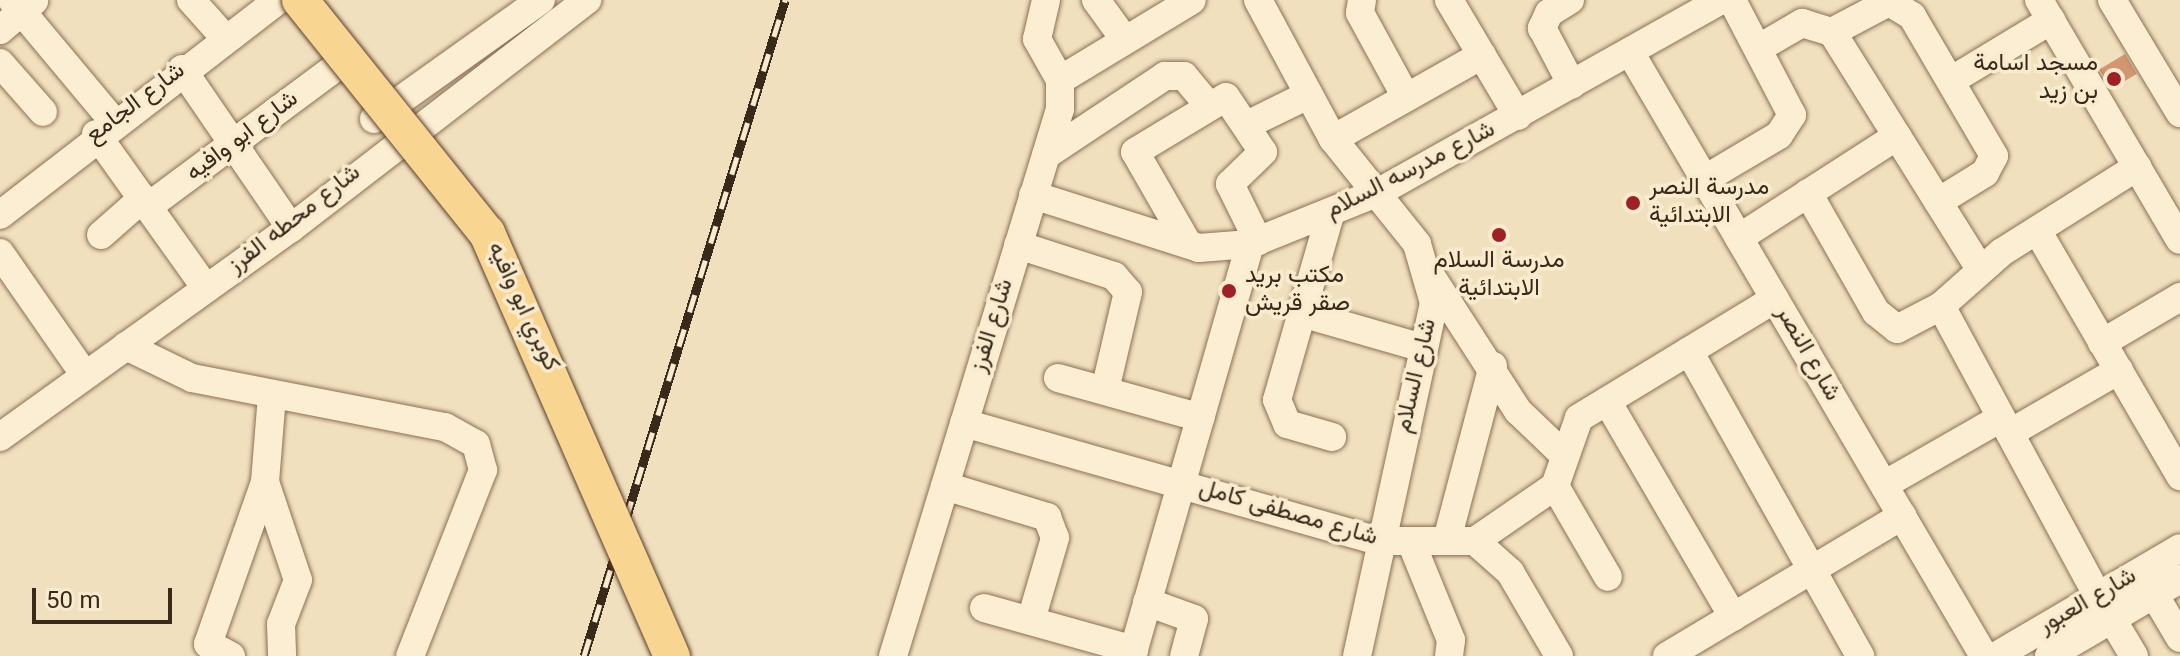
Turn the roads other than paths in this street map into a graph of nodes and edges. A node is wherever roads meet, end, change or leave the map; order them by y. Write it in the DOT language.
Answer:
graph roads {
  1 [pos="191,0"];
  2 [pos="278,0"];
  3 [pos="288,0"];
  4 [pos="300,0"];
  5 [pos="324,0"];
  6 [pos="541,0"];
  7 [pos="587,0"];
  8 [pos="1046,0"];
  9 [pos="1096,0"];
  10 [pos="1192,0"];
  11 [pos="1258,0"];
  12 [pos="1362,0"];
  13 [pos="1449,0"];
  14 [pos="1570,0"];
  15 [pos="2112,0"];
  16 [pos="1716,2"];
  17 [pos="23,4"];
  18 [pos="2045,10"];
  19 [pos="0,30"];
  20 [pos="1832,32"];
  21 [pos="225,38"];
  22 [pos="1125,40"];
  23 [pos="1759,48"];
  24 [pos="1630,52"];
  25 [pos="1482,55"];
  26 [pos="0,63"];
  27 [pos="336,67"];
  28 [pos="182,69"];
  29 [pos="1060,80"];
  30 [pos="1952,80"];
  31 [pos="1572,85"];
  32 [pos="1308,95"];
  33 [pos="1406,97"];
  34 [pos="1209,106"];
  35 [pos="43,112"];
  36 [pos="2180,113"];
  37 [pos="1518,116"];
  38 [pos="374,119"];
  39 [pos="1249,124"];
  40 [pos="105,127"];
  41 [pos="1897,136"];
  42 [pos="1333,139"];
  43 [pos="393,142"];
  44 [pos="234,144"];
  45 [pos="1046,155"];
  46 [pos="2137,167"];
  47 [pos="1705,179"];
  48 [pos="1379,192"];
  49 [pos="1808,193"];
  50 [pos="1033,195"];
  51 [pos="146,202"];
  52 [pos="1938,202"];
  53 [pos="0,215"];
  54 [pos="1330,215"];
  55 [pos="291,228"];
  56 [pos="2037,230"];
  57 [pos="101,235"];
  58 [pos="1739,238"];
  59 [pos="2180,240"];
  60 [pos="1254,242"];
  61 [pos="1188,244"];
  62 [pos="1018,245"];
  63 [pos="0,253"];
  64 [pos="1980,269"];
  65 [pos="1428,272"];
  66 [pos="206,288"];
  67 [pos="2180,297"];
  68 [pos="1775,299"];
  69 [pos="1941,306"];
  70 [pos="1301,313"];
  71 [pos="2102,343"];
  72 [pos="126,346"];
  73 [pos="1423,348"];
  74 [pos="1689,351"];
  75 [pos="1493,366"];
  76 [pos="2119,370"];
  77 [pos="84,374"];
  78 [pos="1058,378"];
  79 [pos="1105,390"];
  80 [pos="272,395"];
  81 [pos="1607,401"];
  82 [pos="1201,418"];
  83 [pos="964,423"];
  84 [pos="2005,426"];
  85 [pos="3,428"];
  86 [pos="1332,437"];
  87 [pos="1562,453"];
  88 [pos="2180,476"];
  89 [pos="265,482"];
  90 [pos="1181,484"];
  91 [pos="1884,485"];
  92 [pos="945,486"];
  93 [pos="1555,486"];
  94 [pos="1902,516"];
  95 [pos="1462,538"];
  96 [pos="1379,541"];
  97 [pos="1411,542"];
  98 [pos="2180,548"];
  99 [pos="1812,570"];
  100 [pos="1608,577"];
  101 [pos="2180,579"];
  102 [pos="2154,594"];
  103 [pos="1147,602"];
  104 [pos="984,608"];
  105 [pos="2105,608"];
  106 [pos="1733,617"];
  107 [pos="1031,620"];
  108 [pos="2180,638"];
  109 [pos="1133,653"];
  110 [pos="2060,653"];
  111 [pos="897,655"];
  112 [pos="231,656"];
  113 [pos="282,656"];
  114 [pos="410,656"];
  115 [pos="672,656"];
  116 [pos="696,656"];
  117 [pos="1184,656"];
  118 [pos="1357,656"];
  119 [pos="1449,656"];
  120 [pos="1559,656"];
  121 [pos="1667,656"];
  122 [pos="1860,656"];
  123 [pos="1984,656"];
  124 [pos="1996,656"];
  125 [pos="2134,656"];
  1 -- 21 [label="street"];
  2 -- 21 [label="street, شارع الجامع"];
  3 -- 27 [label="street"];
  4 -- 115 [label="main road, كوبري ابو وافيه, bridge"];
  5 -- 116 [label="main road, كوبري ابو وافيه"];
  6 -- 38 [label="street"];
  7 -- 43 [label="street, شارع محطه الفرز"];
  8 -- 29 [label="street"];
  9 -- 22 [label="street"];
  10 -- 22 [label="street"];
  11 -- 32 [label="street, شارع السلام"];
  12 -- 33 [label="street"];
  13 -- 25 [label="street"];
  14 -- 31 [label="street"];
  15 -- 36 [label="street"];
  16 -- 23 [label="street"];
  16 -- 24 [label="street, شارع مدرسه السلام"];
  17 -- 19 [label="street"];
  17 -- 40 [label="street"];
  18 -- 30 [label="street"];
  18 -- 46 [label="street"];
  20 -- 23 [label="street"];
  20 -- 30 [label="street"];
  20 -- 41 [label="street"];
  21 -- 28 [label="street, شارع الجامع"];
  22 -- 29 [label="street"];
  23 -- 47 [label="street"];
  24 -- 31 [label="street, شارع مدرسه السلام"];
  24 -- 47 [label="street, شارع النصر"];
  25 -- 33 [label="street"];
  25 -- 37 [label="street"];
  26 -- 35 [label="street"];
  27 -- 38 [label="street"];
  27 -- 44 [label="street, شارع ابو وافيه"];
  28 -- 40 [label="street, شارع الجامع"];
  28 -- 44 [label="street"];
  29 -- 45 [label="street, شارع الفرز"];
  30 -- 52 [label="street"];
  31 -- 37 [label="street, شارع مدرسه السلام"];
  32 -- 39 [label="street"];
  32 -- 42 [label="street, شارع السلام"];
  33 -- 42 [label="street"];
  34 -- 39 [label="street"];
  34 -- 45 [label="street"];
  34 -- 61 [label="street"];
  37 -- 48 [label="street, شارع مدرسه السلام"];
  38 -- 43 [label="street"];
  39 -- 60 [label="street"];
  40 -- 51 [label="street"];
  40 -- 53 [label="street, شارع الجامع"];
  41 -- 49 [label="street"];
  41 -- 52 [label="street"];
  42 -- 48 [label="street, شارع السلام"];
  43 -- 55 [label="street, شارع محطه الفرز"];
  44 -- 51 [label="street, شارع ابو وافيه"];
  44 -- 55 [label="street"];
  45 -- 50 [label="street, شارع الفرز"];
  46 -- 56 [label="street"];
  46 -- 59 [label="street"];
  47 -- 58 [label="street, شارع النصر"];
  48 -- 54 [label="street, شارع مدرسه السلام"];
  48 -- 65 [label="street, شارع السلام"];
  49 -- 58 [label="street"];
  49 -- 69 [label="street"];
  50 -- 61 [label="street, شارع مدرسه السلام"];
  50 -- 62 [label="street, شارع الفرز"];
  51 -- 57 [label="street, شارع ابو وافيه"];
  51 -- 66 [label="street"];
  52 -- 64 [label="street"];
  54 -- 60 [label="street, شارع مدرسه السلام"];
  54 -- 70 [label="street"];
  55 -- 66 [label="street, شارع محطه الفرز"];
  56 -- 64 [label="street"];
  56 -- 71 [label="street"];
  58 -- 68 [label="street, شارع النصر"];
  60 -- 61 [label="street, شارع مدرسه السلام"];
  60 -- 82 [label="street"];
  62 -- 79 [label="street"];
  62 -- 83 [label="street, شارع الفرز"];
  63 -- 77 [label="street"];
  64 -- 69 [label="street"];
  65 -- 73 [label="street, شارع السلام"];
  65 -- 75 [label="street"];
  66 -- 72 [label="street, شارع محطه الفرز"];
  67 -- 71 [label="street"];
  68 -- 74 [label="street"];
  68 -- 91 [label="street, شارع النصر"];
  69 -- 84 [label="street"];
  70 -- 73 [label="street"];
  70 -- 86 [label="street"];
  71 -- 76 [label="street"];
  72 -- 77 [label="street, شارع محطه الفرز"];
  72 -- 80 [label="street"];
  73 -- 96 [label="street, شارع السلام"];
  74 -- 81 [label="street"];
  74 -- 99 [label="street"];
  75 -- 87 [label="street"];
  75 -- 95 [label="street"];
  76 -- 84 [label="street"];
  76 -- 88 [label="street"];
  77 -- 85 [label="street, شارع محطه الفرز"];
  78 -- 79 [label="street"];
  79 -- 82 [label="street"];
  80 -- 89 [label="street"];
  80 -- 114 [label="street"];
  81 -- 87 [label="street"];
  81 -- 106 [label="street"];
  82 -- 90 [label="street"];
  83 -- 90 [label="street, شارع مصطفى كامل"];
  83 -- 92 [label="street, شارع الفرز"];
  84 -- 91 [label="street"];
  84 -- 105 [label="street"];
  87 -- 93 [label="street"];
  89 -- 112 [label="street"];
  89 -- 113 [label="street"];
  90 -- 96 [label="street, شارع مصطفى كامل"];
  90 -- 103 [label="street"];
  91 -- 94 [label="street, شارع النصر"];
  92 -- 107 [label="street"];
  92 -- 111 [label="street, شارع الفرز"];
  93 -- 95 [label="street"];
  93 -- 100 [label="street"];
  94 -- 99 [label="street"];
  94 -- 123 [label="street, شارع النصر"];
  95 -- 97 [label="street, شارع مصطفى كامل"];
  95 -- 120 [label="street"];
  96 -- 97 [label="street, شارع مصطفى كامل"];
  96 -- 118 [label="street, شارع السلام"];
  97 -- 119 [label="street"];
  98 -- 105 [label="street, شارع العبور"];
  99 -- 106 [label="street"];
  99 -- 122 [label="street"];
  101 -- 102 [label="street, شارع العبور"];
  102 -- 105 [label="street, شارع العبور"];
  102 -- 108 [label="street"];
  103 -- 109 [label="street"];
  103 -- 117 [label="street"];
  104 -- 107 [label="street"];
  105 -- 110 [label="street, شارع العبور"];
  105 -- 124 [label="street, شارع العبور"];
  105 -- 125 [label="street"];
  106 -- 121 [label="street"];
  107 -- 109 [label="street"];
}
